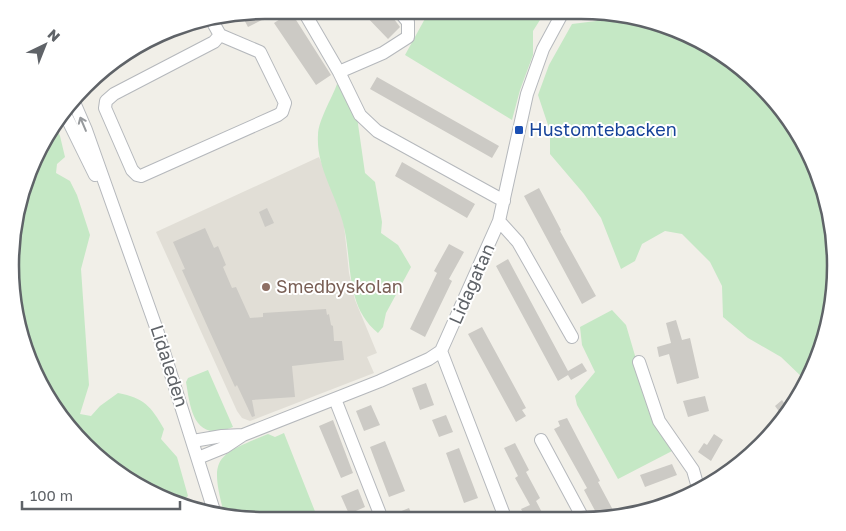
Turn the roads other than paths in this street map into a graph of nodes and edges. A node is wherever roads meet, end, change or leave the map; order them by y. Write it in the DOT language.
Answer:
graph roads {
  1 [pos="308,19"];
  2 [pos="406,19"];
  3 [pos="559,19"];
  4 [pos="214,24"];
  5 [pos="220,34"];
  6 [pos="340,72"];
  7 [pos="76,108"];
  8 [pos="67,119"];
  9 [pos="504,201"];
  10 [pos="117,220"];
  11 [pos="499,221"];
  12 [pos="572,338"];
  13 [pos="441,351"];
  14 [pos="640,362"];
  15 [pos="335,400"];
  16 [pos="243,434"];
  17 [pos="541,440"];
  18 [pos="193,441"];
  19 [pos="198,458"];
  20 [pos="697,483"];
  21 [pos="213,507"];
  22 [pos="379,512"];
  23 [pos="503,512"];
  24 [pos="580,512"];
  1 -- 6 [label="street"];
  2 -- 6 [label="street"];
  3 -- 9 [label="street, Lidagatan"];
  4 -- 5 [label="street"];
  5 -- 5 [label="street"];
  6 -- 9 [label="street"];
  10 -- 7 [label="street, Lidaleden, one-way"];
  8 -- 10 [label="street, Lidaleden"];
  9 -- 11 [label="street, Lidagatan"];
  10 -- 18 [label="street, Lidaleden"];
  11 -- 12 [label="street"];
  11 -- 13 [label="street, Lidagatan"];
  13 -- 15 [label="street"];
  13 -- 23 [label="street"];
  14 -- 20 [label="street"];
  15 -- 16 [label="street"];
  15 -- 22 [label="street"];
  16 -- 18 [label="street"];
  16 -- 19 [label="street"];
  17 -- 24 [label="street"];
  18 -- 19 [label="street, Lidaleden"];
  19 -- 21 [label="street, Lidaleden"];
}
